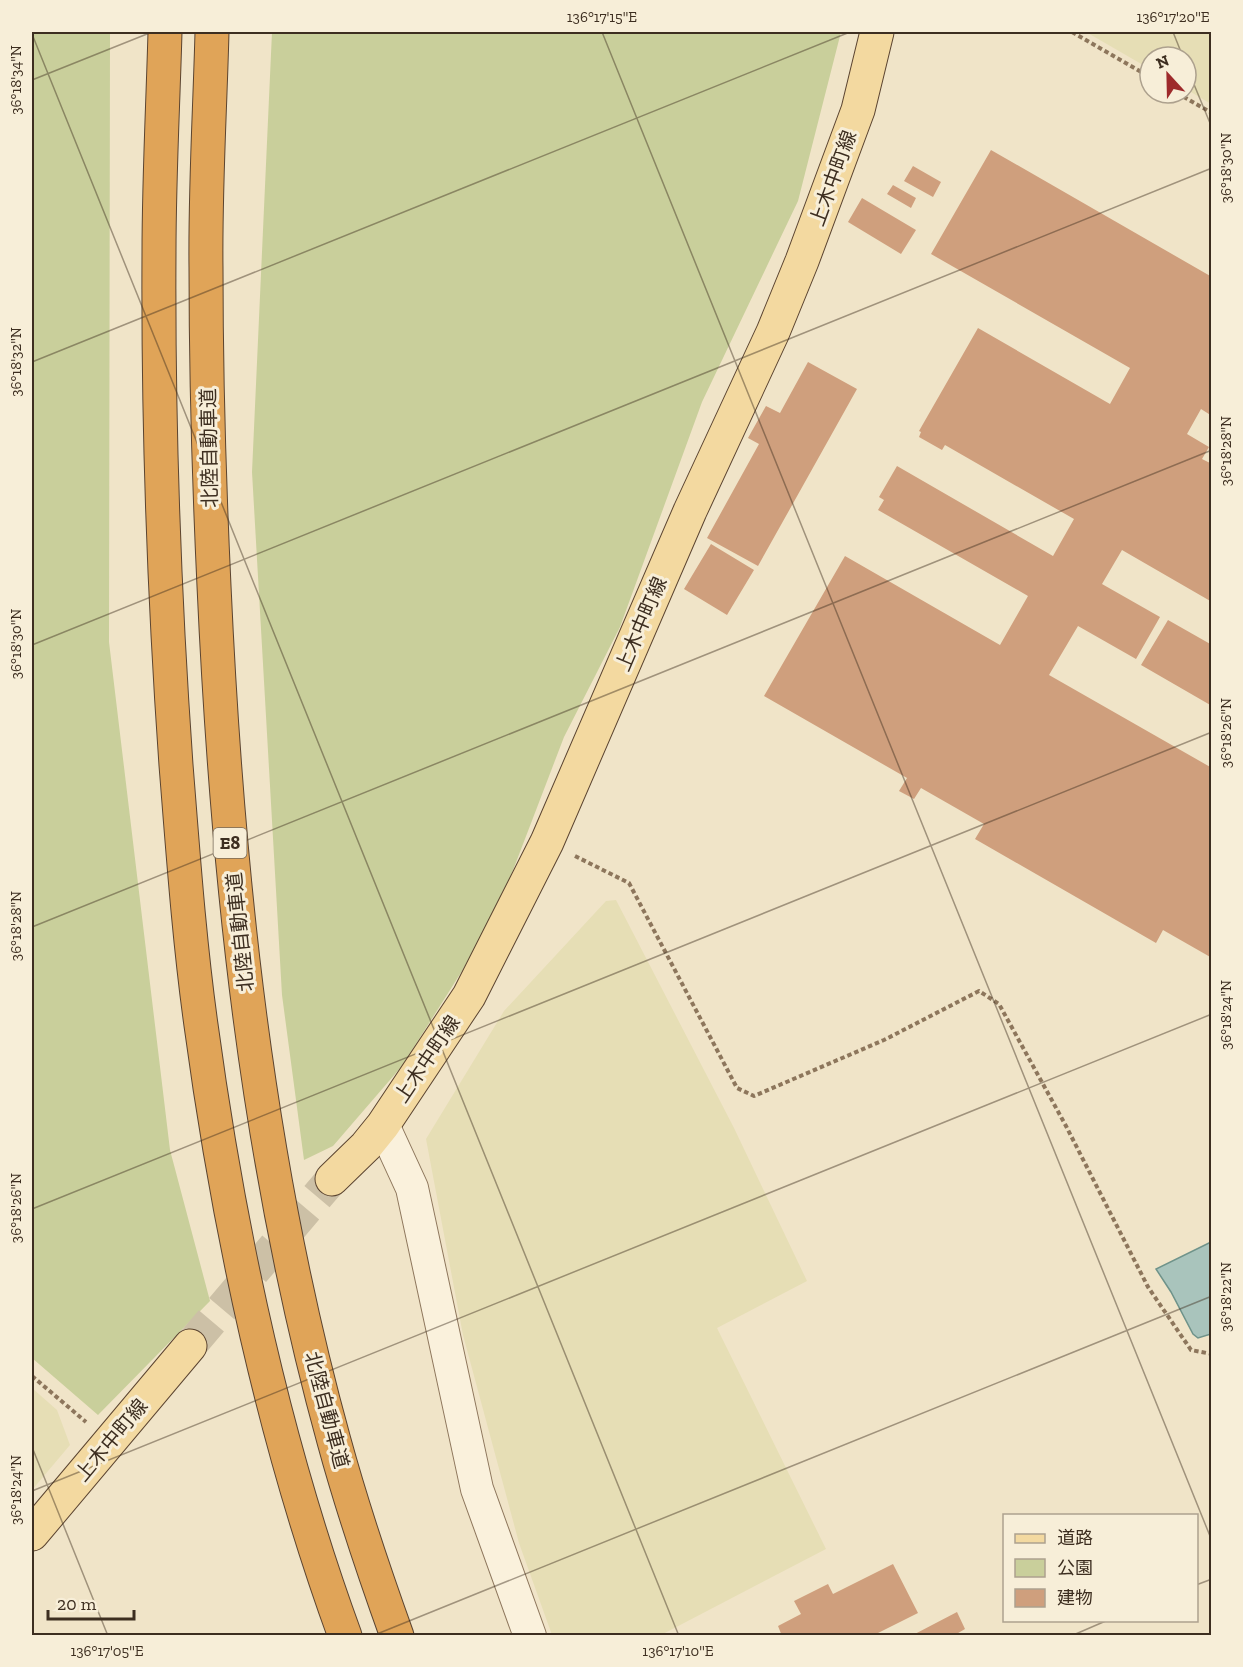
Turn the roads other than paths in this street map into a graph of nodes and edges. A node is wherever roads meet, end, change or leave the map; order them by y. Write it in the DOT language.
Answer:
graph roads {
  1 [pos="165,32"];
  2 [pos="212,32"];
  3 [pos="877,32"];
  4 [pos="383,1125"];
  5 [pos="332,1179"];
  6 [pos="190,1346"];
  7 [pos="32,1534"];
  8 [pos="345,1635"];
  9 [pos="397,1635"];
  10 [pos="530,1635"];
  1 -- 8 [label="highway"];
  2 -- 9 [label="highway, 北陸自動車道 / E8"];
  3 -- 4 [label="main road, 上木中町線"];
  4 -- 5 [label="main road, 上木中町線"];
  4 -- 10 [label="street"];
  6 -- 7 [label="main road, 上木中町線"];
}
